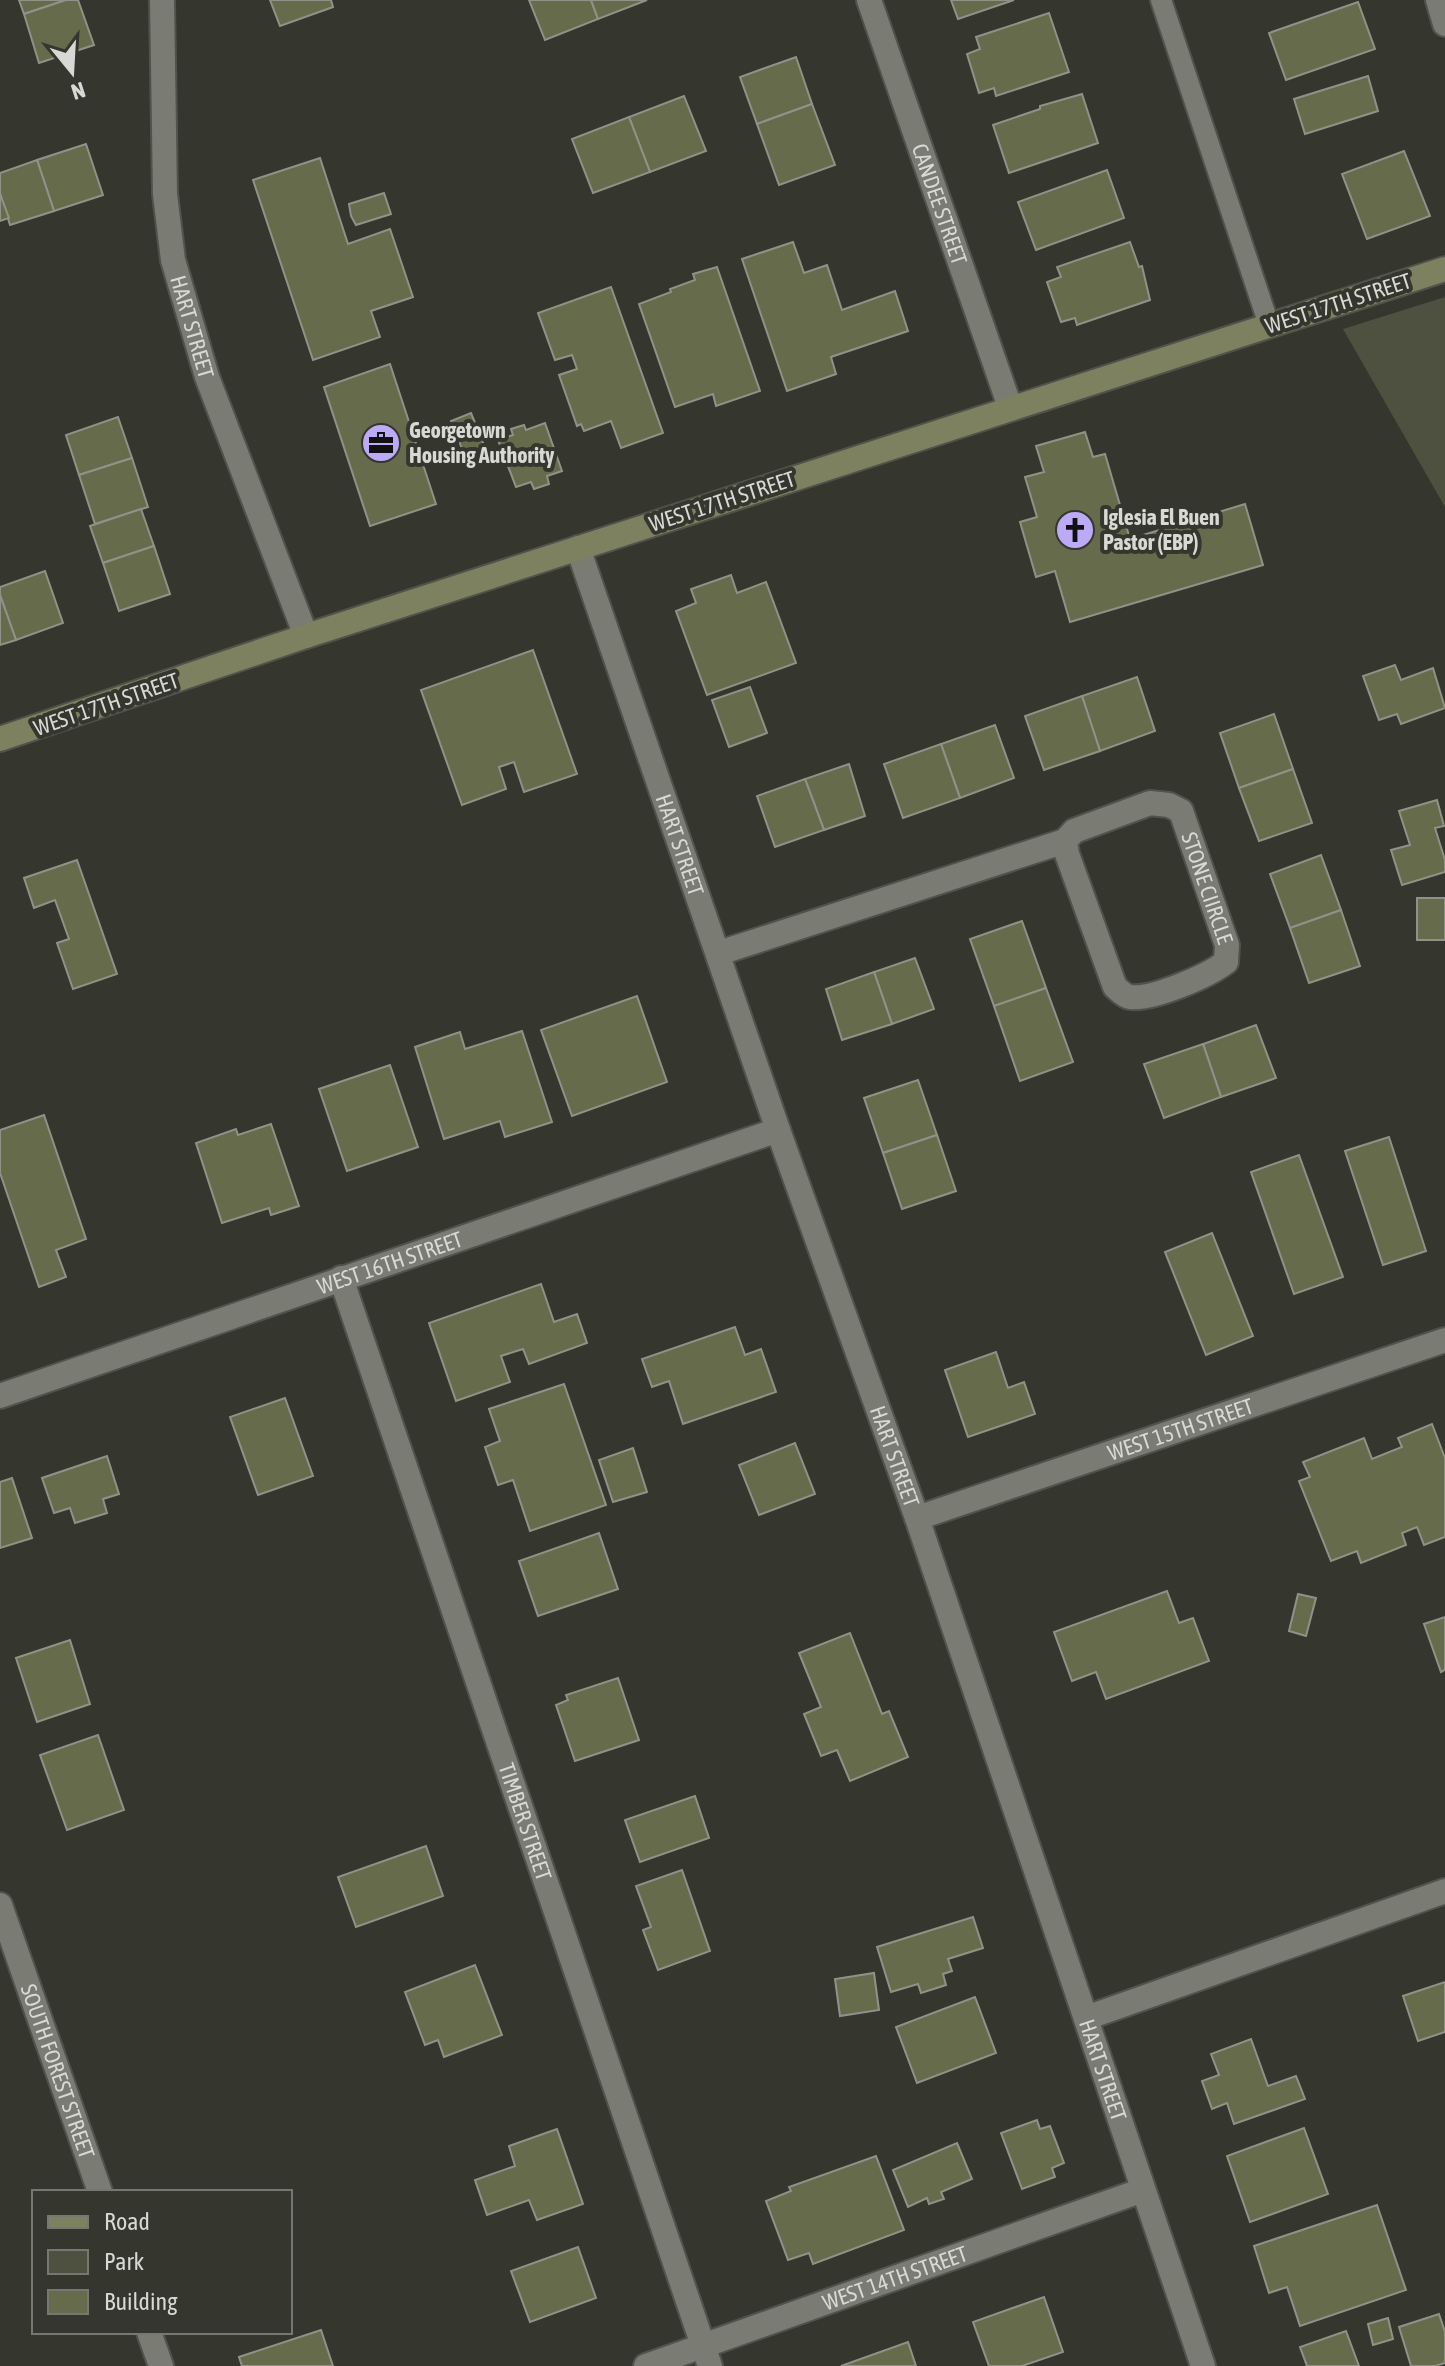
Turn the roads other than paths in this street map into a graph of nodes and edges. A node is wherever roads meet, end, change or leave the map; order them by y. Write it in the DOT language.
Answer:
graph roads {
  1 [pos="162,0"];
  2 [pos="869,0"];
  3 [pos="1161,0"];
  4 [pos="1438,0"];
  5 [pos="1445,24"];
  6 [pos="1445,269"];
  7 [pos="1269,325"];
  8 [pos="1010,407"];
  9 [pos="578,548"];
  10 [pos="306,636"];
  11 [pos="0,739"];
  12 [pos="1065,841"];
  13 [pos="719,953"];
  14 [pos="778,1130"];
  15 [pos="341,1278"];
  16 [pos="1445,1340"];
  17 [pos="0,1396"];
  18 [pos="917,1518"];
  19 [pos="1445,1891"];
  20 [pos="0,1905"];
  21 [pos="1086,2018"];
  22 [pos="99,2190"];
  23 [pos="1143,2190"];
  24 [pos="150,2334"];
  25 [pos="707,2356"];
  26 [pos="161,2366"];
  27 [pos="646,2366"];
  28 [pos="1203,2366"];
  1 -- 10 [label="street, HART STREET"];
  2 -- 8 [label="street, CANDEE STREET"];
  3 -- 7 [label="lane"];
  4 -- 5 [label="street"];
  6 -- 7 [label="street, WEST 17TH STREET"];
  7 -- 8 [label="street, WEST 17TH STREET"];
  8 -- 9 [label="street, WEST 17TH STREET"];
  9 -- 10 [label="street, WEST 17TH STREET"];
  9 -- 13 [label="street, HART STREET"];
  10 -- 11 [label="street, WEST 17TH STREET"];
  12 -- 12 [label="street, STONE CIIRCLE"];
  12 -- 13 [label="street, STONE CIIRCLE"];
  13 -- 14 [label="street, HART STREET"];
  14 -- 15 [label="street, WEST 16TH STREET"];
  14 -- 18 [label="street, HART STREET"];
  15 -- 17 [label="street, WEST 16TH STREET"];
  15 -- 25 [label="street, TIMBER STREET"];
  16 -- 18 [label="street, WEST 15TH STREET"];
  18 -- 21 [label="street, HART STREET"];
  19 -- 21 [label="street"];
  20 -- 22 [label="street, SOUTH FOREST STREET"];
  21 -- 23 [label="street, HART STREET"];
  23 -- 25 [label="street, WEST 14TH STREET"];
  23 -- 28 [label="street, HART STREET"];
  24 -- 26 [label="street"];
  25 -- 27 [label="street, WEST 14TH STREET"];
}
